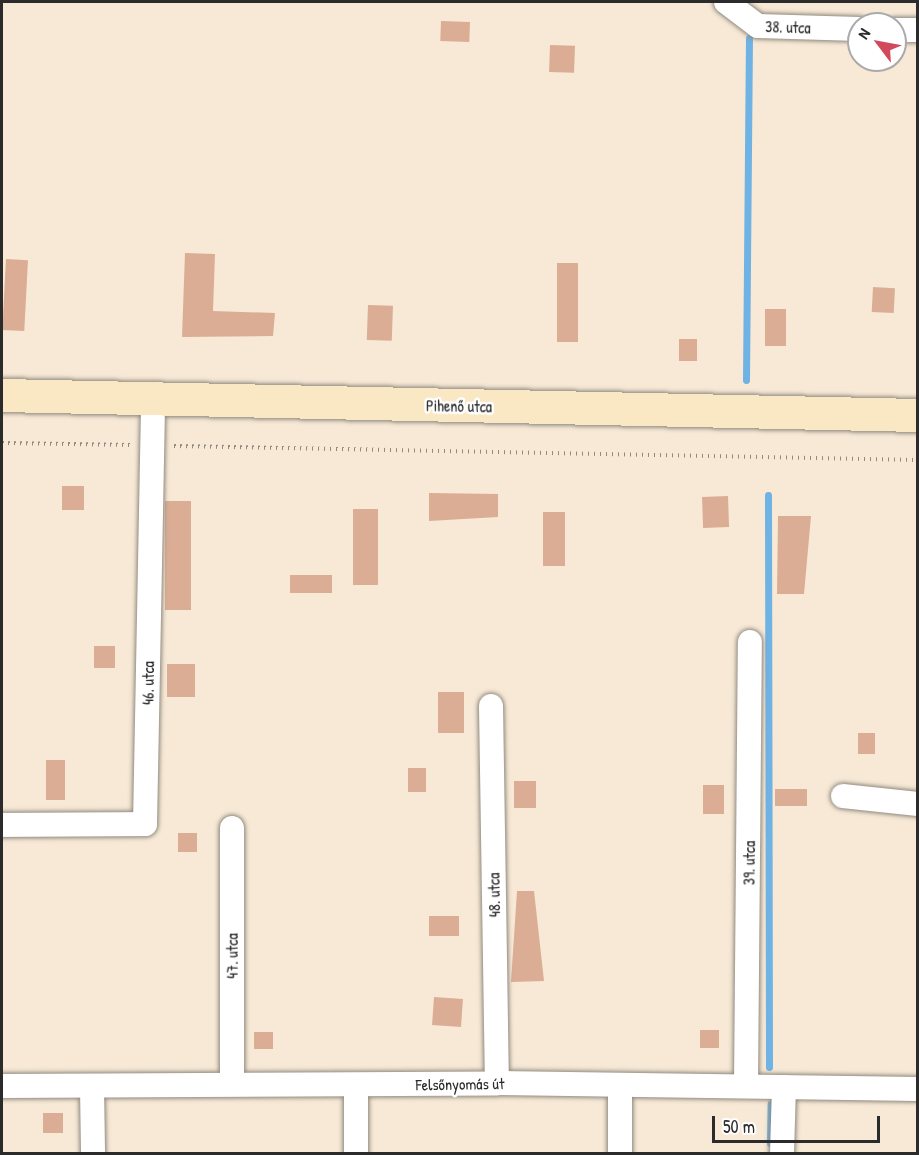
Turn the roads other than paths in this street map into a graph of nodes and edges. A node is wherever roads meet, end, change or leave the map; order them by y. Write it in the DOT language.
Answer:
graph roads {
  1 [pos="726,2"];
  2 [pos="847,29"];
  3 [pos="2,395"];
  4 [pos="153,399"];
  5 [pos="918,416"];
  6 [pos="750,642"];
  7 [pos="491,706"];
  8 [pos="843,796"];
  9 [pos="918,804"];
  10 [pos="2,825"];
  11 [pos="232,828"];
  12 [pos="232,1083"];
  13 [pos="496,1083"];
  14 [pos="747,1084"];
  15 [pos="2,1086"];
  16 [pos="356,1086"];
  17 [pos="92,1087"];
  18 [pos="620,1087"];
  19 [pos="784,1088"];
  20 [pos="918,1089"];
  21 [pos="93,1154"];
  22 [pos="356,1154"];
  23 [pos="620,1154"];
  24 [pos="782,1154"];
  1 -- 2 [label="street, 38. utca"];
  3 -- 4 [label="street, Pihenő utca"];
  4 -- 5 [label="street, Pihenő utca"];
  4 -- 10 [label="street, 46. utca"];
  6 -- 14 [label="street, 39. utca"];
  7 -- 13 [label="street, 48. utca"];
  8 -- 9 [label="street"];
  11 -- 12 [label="street, 47. utca"];
  12 -- 16 [label="street, Felsőnyomás út"];
  12 -- 17 [label="street, Felsőnyomás út"];
  13 -- 16 [label="street, Felsőnyomás út"];
  13 -- 18 [label="street, Felsőnyomás út"];
  14 -- 18 [label="street, Felsőnyomás út"];
  14 -- 19 [label="street, Felsőnyomás út"];
  15 -- 17 [label="street, Felsőnyomás út"];
  16 -- 22 [label="street"];
  17 -- 21 [label="street"];
  18 -- 23 [label="street"];
  19 -- 20 [label="street, Felsőnyomás út"];
  19 -- 24 [label="street"];
}
